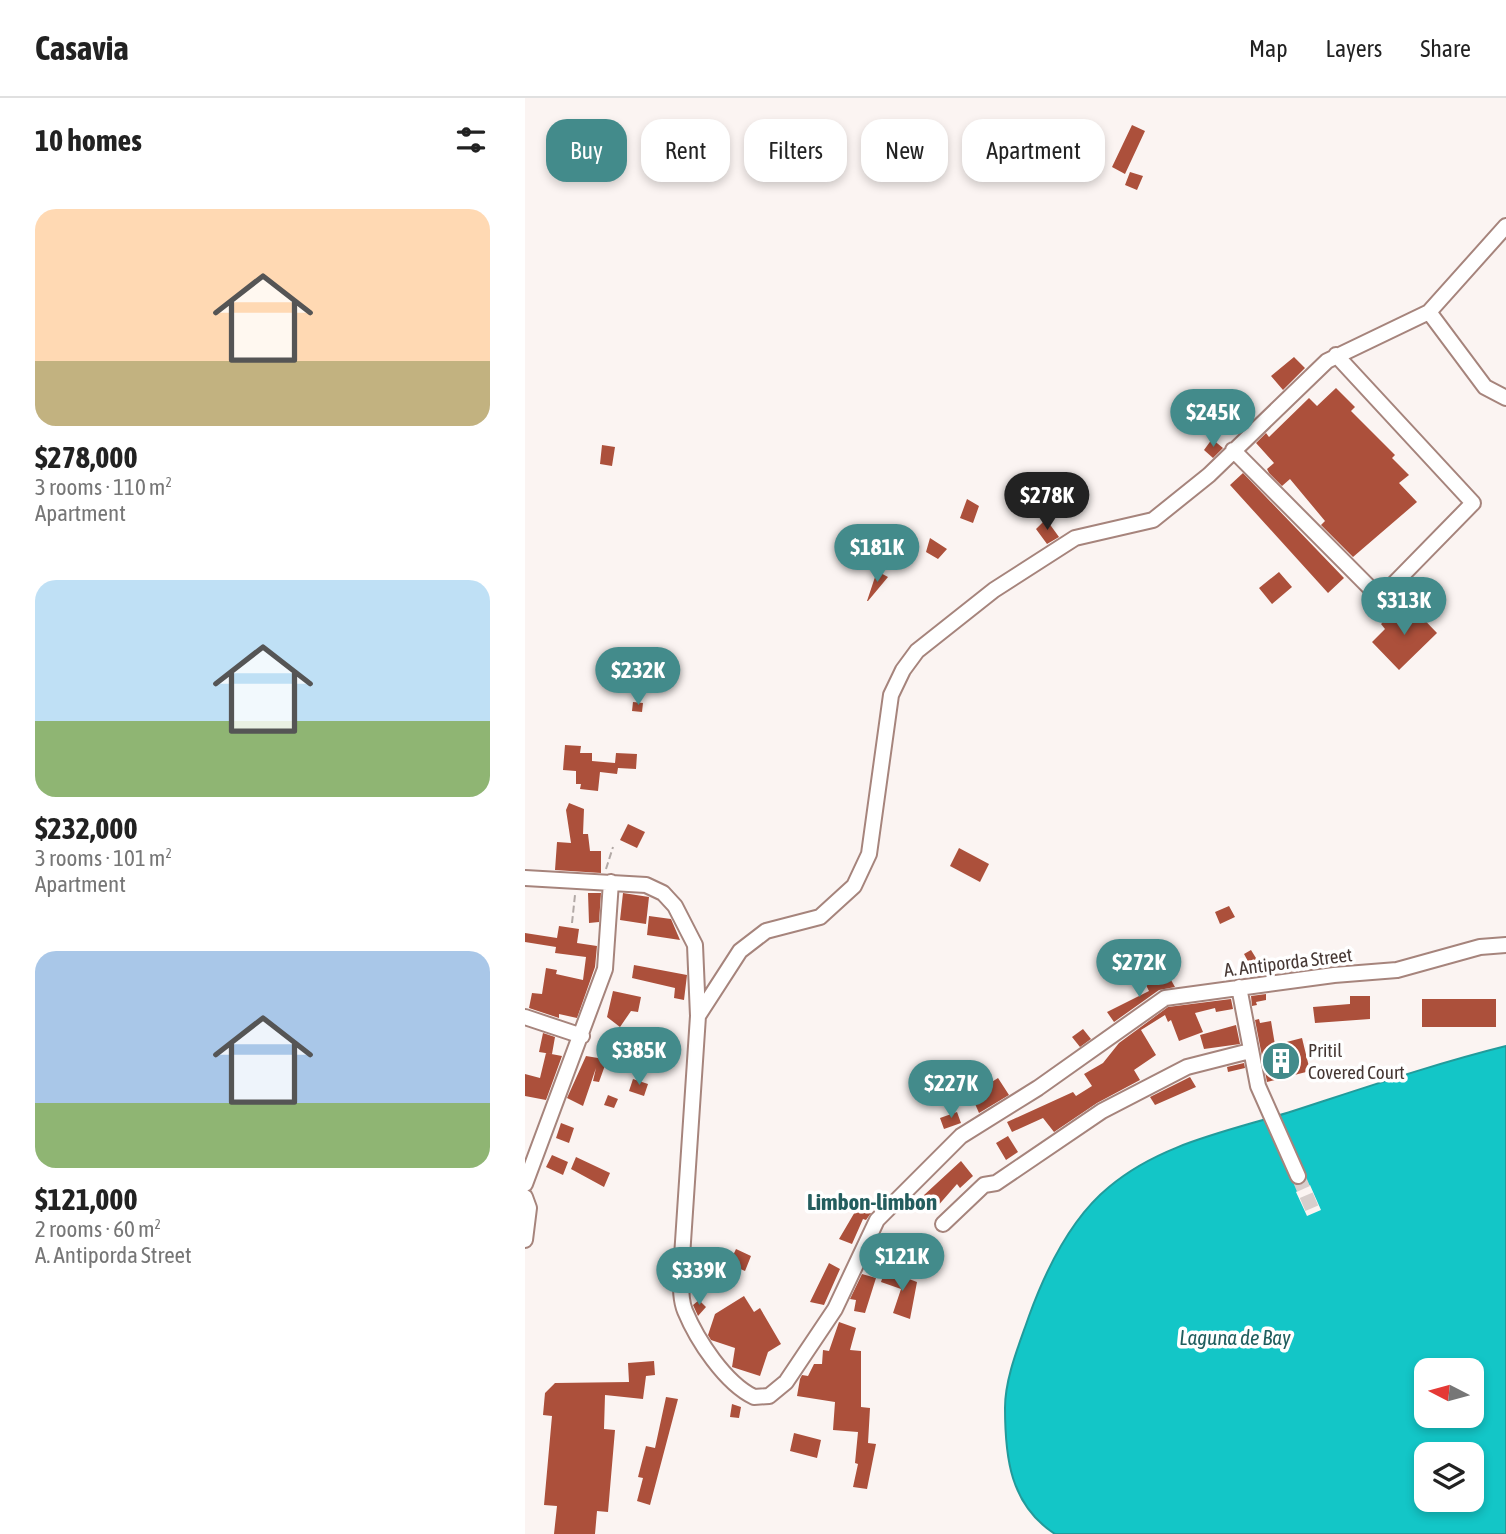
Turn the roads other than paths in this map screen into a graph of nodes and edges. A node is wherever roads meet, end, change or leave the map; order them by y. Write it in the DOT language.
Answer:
graph roads {
  1 [pos="1506,226"];
  2 [pos="1429,312"];
  3 [pos="1336,355"];
  4 [pos="1506,398"];
  5 [pos="1233,450"];
  6 [pos="525,878"];
  7 [pos="607,881"];
  8 [pos="1506,945"];
  9 [pos="1239,987"];
  10 [pos="698,1016"];
  11 [pos="525,1017"];
  12 [pos="582,1036"];
  13 [pos="1250,1051"];
  14 [pos="1298,1176"];
  15 [pos="525,1182"];
  16 [pos="525,1197"];
  17 [pos="943,1224"];
  18 [pos="525,1240"];
  1 -- 2 [label="street"];
  2 -- 3 [label="street"];
  2 -- 4 [label="street"];
  3 -- 5 [label="street"];
  3 -- 5 [label="street"];
  5 -- 10 [label="street"];
  6 -- 7 [label="street, A. Antiporda Street"];
  7 -- 10 [label="street, A. Antiporda Street"];
  7 -- 12 [label="street"];
  8 -- 9 [label="street, A. Antiporda Street"];
  9 -- 10 [label="street, A. Antiporda Street"];
  9 -- 13 [label="street"];
  11 -- 12 [label="street"];
  12 -- 15 [label="street"];
  13 -- 14 [label="street"];
  13 -- 17 [label="street"];
  16 -- 18 [label="street"];
}
